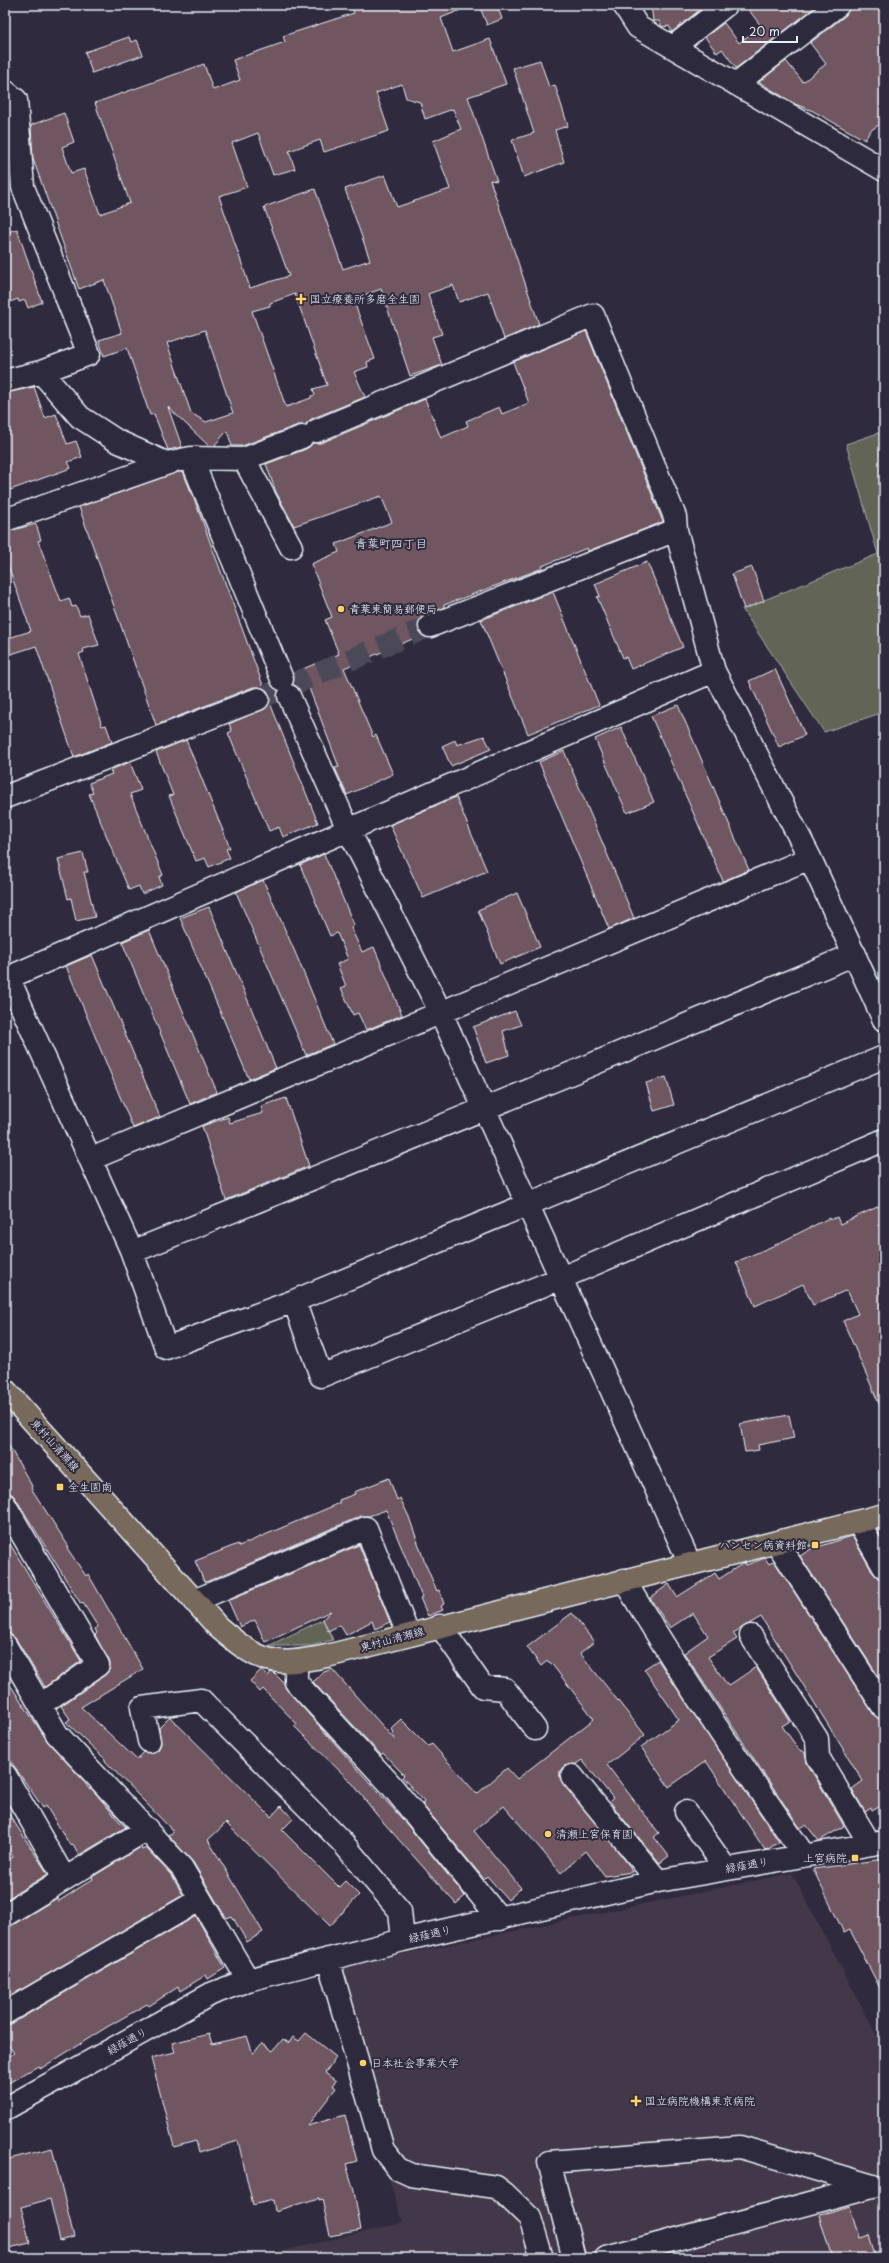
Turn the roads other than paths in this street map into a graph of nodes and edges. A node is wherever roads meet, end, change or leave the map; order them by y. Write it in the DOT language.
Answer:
graph roads {
  1 [pos="624,5"];
  2 [pos="640,5"];
  3 [pos="726,5"];
  4 [pos="838,5"];
  5 [pos="638,27"];
  6 [pos="673,47"];
  7 [pos="736,84"];
  8 [pos="5,91"];
  9 [pos="878,160"];
  10 [pos="41,372"];
  11 [pos="5,382"];
  12 [pos="244,459"];
  13 [pos="177,461"];
  14 [pos="5,520"];
  15 [pos="676,530"];
  16 [pos="291,547"];
  17 [pos="430,626"];
  18 [pos="714,671"];
  19 [pos="258,699"];
  20 [pos="5,797"];
  21 [pos="348,829"];
  22 [pos="810,858"];
  23 [pos="855,954"];
  24 [pos="6,978"];
  25 [pos="441,1012"];
  26 [pos="884,1020"];
  27 [pos="884,1057"];
  28 [pos="484,1107"];
  29 [pos="884,1140"];
  30 [pos="91,1159"];
  31 [pos="526,1203"];
  32 [pos="130,1246"];
  33 [pos="561,1278"];
  34 [pos="294,1300"];
  35 [pos="9,1401"];
  36 [pos="5,1505"];
  37 [pos="884,1515"];
  38 [pos="858,1522"];
  39 [pos="778,1543"];
  40 [pos="690,1564"];
  41 [pos="884,1567"];
  42 [pos="624,1580"];
  43 [pos="194,1601"];
  44 [pos="440,1626"];
  45 [pos="408,1634"];
  46 [pos="751,1636"];
  47 [pos="5,1645"];
  48 [pos="296,1662"];
  49 [pos="40,1704"];
  50 [pos="884,1708"];
  51 [pos="535,1729"];
  52 [pos="149,1741"];
  53 [pos="5,1775"];
  54 [pos="572,1776"];
  55 [pos="686,1812"];
  56 [pos="147,1829"];
  57 [pos="877,1843"];
  58 [pos="804,1855"];
  59 [pos="726,1869"];
  60 [pos="65,1879"];
  61 [pos="658,1881"];
  62 [pos="199,1900"];
  63 [pos="5,1916"];
  64 [pos="500,1919"];
  65 [pos="403,1940"];
  66 [pos="328,1960"];
  67 [pos="248,1980"];
  68 [pos="5,2013"];
  69 [pos="5,2108"];
  70 [pos="879,2187"];
  71 [pos="542,2258"];
  72 [pos="574,2258"];
  73 [pos="606,2258"];
  1 -- 5 [label="street"];
  2 -- 5 [label="street"];
  3 -- 6 [label="street"];
  4 -- 7 [label="street"];
  5 -- 6 [label="street"];
  6 -- 7 [label="street"];
  7 -- 9 [label="street"];
  8 -- 10 [label="street"];
  10 -- 11 [label="street"];
  10 -- 13 [label="street"];
  12 -- 13 [label="street"];
  12 -- 15 [label="street"];
  12 -- 16 [label="street"];
  13 -- 14 [label="street"];
  13 -- 21 [label="street"];
  15 -- 17 [label="street"];
  15 -- 18 [label="street"];
  18 -- 21 [label="street"];
  18 -- 22 [label="street"];
  19 -- 20 [label="street"];
  21 -- 24 [label="street"];
  21 -- 25 [label="street"];
  22 -- 23 [label="street"];
  22 -- 25 [label="street"];
  23 -- 26 [label="street"];
  23 -- 28 [label="street"];
  24 -- 30 [label="street"];
  25 -- 28 [label="street"];
  25 -- 30 [label="street"];
  27 -- 31 [label="street"];
  28 -- 31 [label="street"];
  28 -- 32 [label="street"];
  29 -- 33 [label="street"];
  30 -- 32 [label="street"];
  31 -- 33 [label="street"];
  31 -- 34 [label="street"];
  32 -- 34 [label="street"];
  33 -- 34 [label="street"];
  33 -- 40 [label="street"];
  35 -- 43 [label="main road, 東村山清瀬線"];
  36 -- 49 [label="street"];
  37 -- 38 [label="main road, 東村山清瀬線"];
  38 -- 39 [label="main road, 東村山清瀬線"];
  38 -- 41 [label="street"];
  39 -- 40 [label="main road, 東村山清瀬線"];
  39 -- 50 [label="street"];
  40 -- 42 [label="main road, 東村山清瀬線"];
  42 -- 44 [label="main road, 東村山清瀬線"];
  42 -- 58 [label="street"];
  43 -- 45 [label="street"];
  43 -- 48 [label="main road, 東村山清瀬線"];
  44 -- 45 [label="main road, 東村山清瀬線"];
  44 -- 51 [label="street"];
  45 -- 48 [label="main road, 東村山清瀬線"];
  46 -- 57 [label="street"];
  47 -- 49 [label="street"];
  48 -- 64 [label="street"];
  49 -- 56 [label="street"];
  52 -- 65 [label="street"];
  53 -- 60 [label="street"];
  54 -- 61 [label="street"];
  55 -- 59 [label="street"];
  56 -- 60 [label="street"];
  56 -- 62 [label="street"];
  57 -- 58 [label="street, 緑蔭通り"];
  58 -- 59 [label="street, 緑蔭通り"];
  59 -- 61 [label="street, 緑蔭通り"];
  60 -- 63 [label="street"];
  61 -- 64 [label="street, 緑蔭通り"];
  62 -- 67 [label="street"];
  62 -- 68 [label="street"];
  64 -- 65 [label="street, 緑蔭通り"];
  65 -- 66 [label="street, 緑蔭通り"];
  66 -- 67 [label="street, 緑蔭通り"];
  66 -- 71 [label="street"];
  67 -- 69 [label="street, 緑蔭通り"];
  70 -- 72 [label="street"];
  70 -- 73 [label="street"];
}
